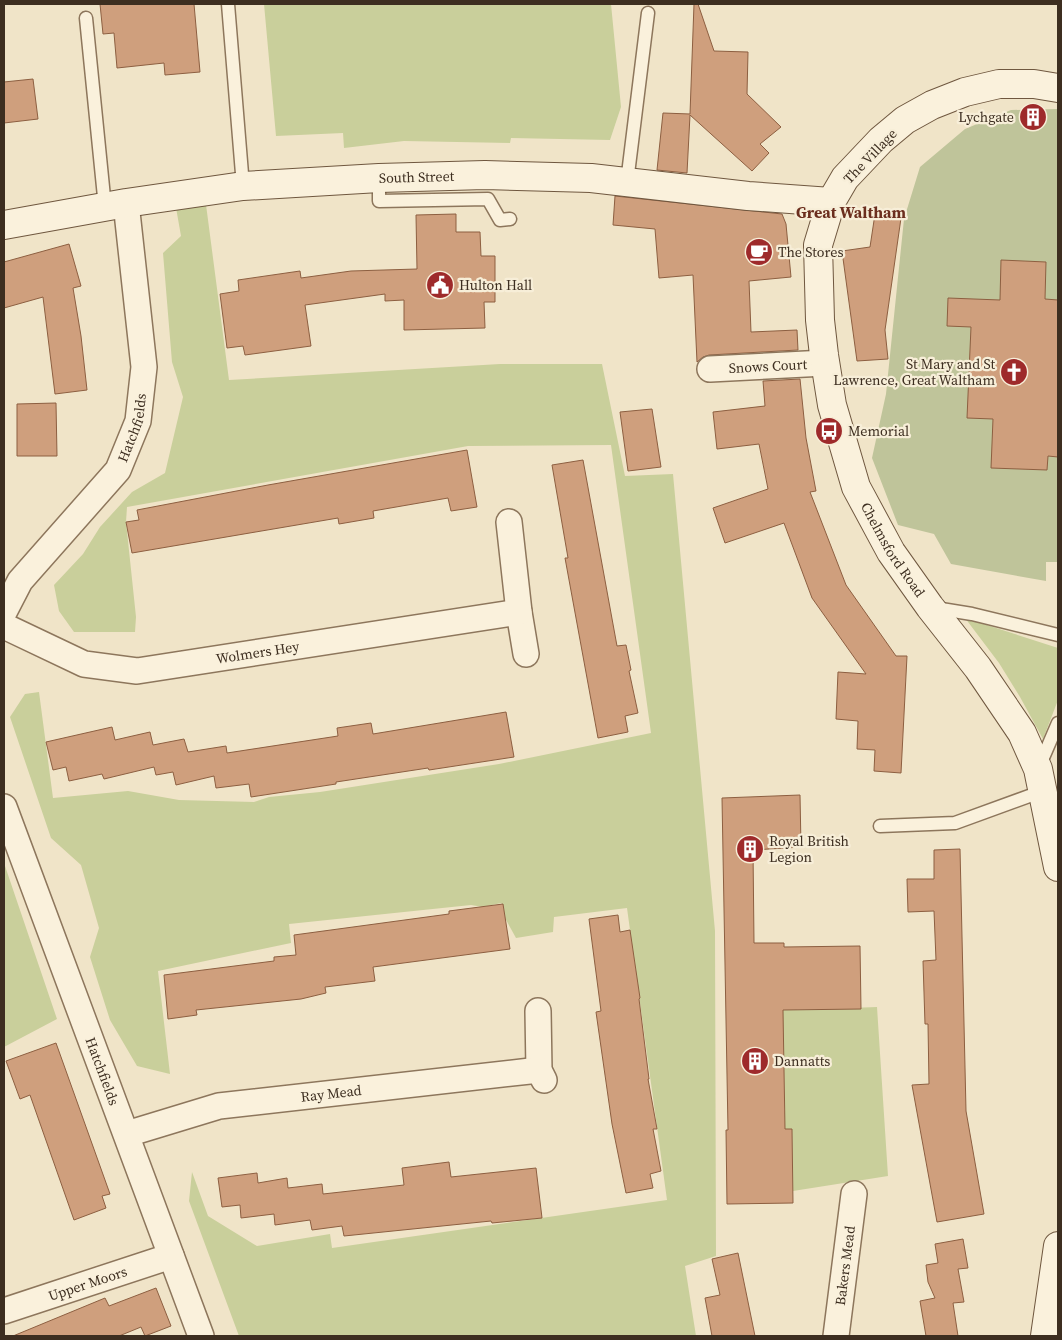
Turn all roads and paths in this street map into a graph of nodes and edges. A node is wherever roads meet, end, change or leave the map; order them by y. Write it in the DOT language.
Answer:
graph roads {
  1 [pos="228,4"];
  2 [pos="648,13"];
  3 [pos="86,18"];
  4 [pos="1058,88"];
  5 [pos="627,182"];
  6 [pos="243,186"];
  7 [pos="486,187"];
  8 [pos="831,202"];
  9 [pos="115,205"];
  10 [pos="510,219"];
  11 [pos="5,224"];
  12 [pos="825,363"];
  13 [pos="710,369"];
  14 [pos="509,522"];
  15 [pos="930,607"];
  16 [pos="4,612"];
  17 [pos="519,612"];
  18 [pos="4,626"];
  19 [pos="1058,636"];
  20 [pos="526,654"];
  21 [pos="1058,723"];
  22 [pos="1041,780"];
  23 [pos="4,807"];
  24 [pos="880,826"];
  25 [pos="1058,867"];
  26 [pos="538,1011"];
  27 [pos="127,1134"];
  28 [pos="854,1194"];
  29 [pos="1058,1246"];
  30 [pos="171,1256"];
  31 [pos="4,1310"];
  32 [pos="201,1336"];
  33 [pos="836,1336"];
  34 [pos="1045,1336"];
  1 -- 6 [label="lane"];
  2 -- 5 [label="lane"];
  3 -- 9 [label="lane"];
  4 -- 8 [label="street, The Village"];
  5 -- 7 [label="street, South Street"];
  5 -- 8 [label="street, South Street"];
  6 -- 7 [label="street, South Street"];
  6 -- 9 [label="street, South Street"];
  7 -- 10 [label="lane"];
  8 -- 12 [label="street, Chelmsford Road"];
  9 -- 11 [label="street, South Street"];
  9 -- 16 [label="street, Hatchfields"];
  12 -- 13 [label="street, Snows Court"];
  12 -- 15 [label="street, Chelmsford Road"];
  14 -- 17 [label="street"];
  15 -- 19 [label="lane"];
  15 -- 22 [label="street, Chelmsford Road"];
  17 -- 18 [label="street, Wolmers Hey"];
  17 -- 20 [label="street"];
  21 -- 22 [label="lane"];
  22 -- 24 [label="lane"];
  22 -- 25 [label="street, Chelmsford Road"];
  23 -- 27 [label="street, Hatchfields"];
  26 -- 27 [label="street, Ray Mead"];
  27 -- 30 [label="street, Hatchfields"];
  28 -- 33 [label="street, Bakers Mead"];
  29 -- 34 [label="street"];
  30 -- 31 [label="street, Upper Moors"];
  30 -- 32 [label="street, Hatchfields"];
}
